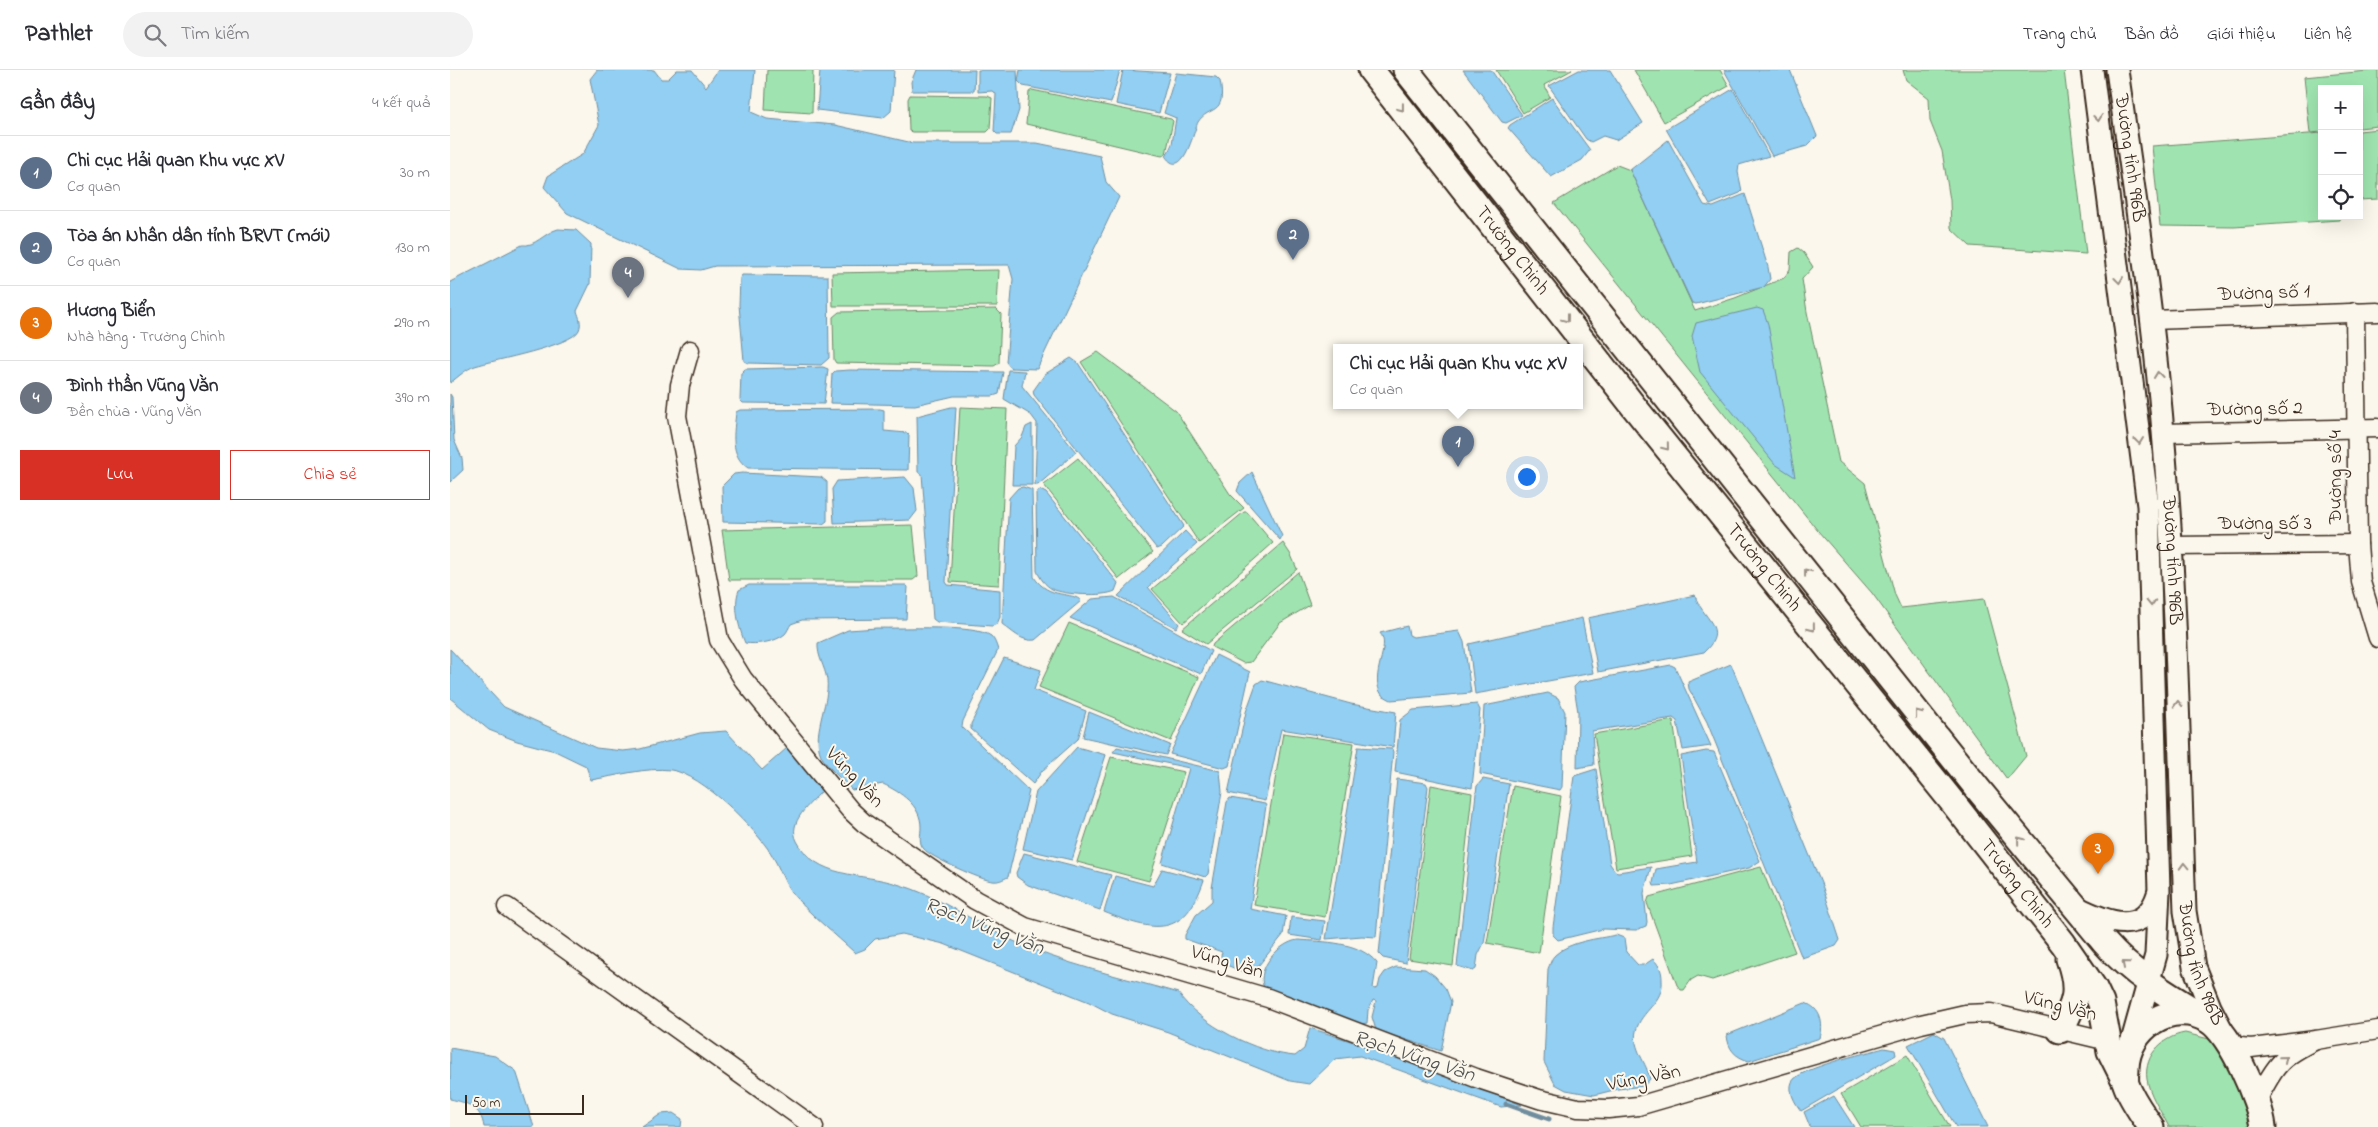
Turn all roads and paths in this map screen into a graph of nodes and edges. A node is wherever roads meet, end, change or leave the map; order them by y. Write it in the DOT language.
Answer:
graph roads {
  1 [pos="1371,70"];
  2 [pos="1406,70"];
  3 [pos="2092,70"];
  4 [pos="2117,70"];
  5 [pos="2356,312"];
  6 [pos="2378,312"];
  7 [pos="2152,320"];
  8 [pos="690,350"];
  9 [pos="2378,428"];
  10 [pos="2357,429"];
  11 [pos="2163,433"];
  12 [pos="2358,544"];
  13 [pos="2172,546"];
  14 [pos="2374,610"];
  15 [pos="2378,638"];
  16 [pos="2159,891"];
  17 [pos="508,907"];
  18 [pos="2076,907"];
  19 [pos="2063,943"];
  20 [pos="2148,983"];
  21 [pos="2209,1020"];
  22 [pos="2060,1030"];
  23 [pos="2378,1030"];
  24 [pos="2316,1040"];
  25 [pos="2120,1041"];
  26 [pos="2230,1046"];
  27 [pos="2258,1099"];
  28 [pos="2150,1126"];
  29 [pos="814,1127"];
  30 [pos="2263,1127"];
  31 [pos="2269,1127"];
  1 -- 19 [label="highway, Trường Chinh, one-way"];
  18 -- 2 [label="highway, Trường Chinh, one-way"];
  3 -- 16 [label="main road, Đường tỉnh 996B, one-way"];
  4 -- 7 [label="main road, Đường tỉnh 996B"];
  5 -- 6 [label="street, Đường số 1"];
  5 -- 7 [label="street, Đường số 1"];
  5 -- 10 [label="street, Đường số 4"];
  11 -- 7 [label="main road, Đường tỉnh 996B, one-way"];
  8 -- 22 [label="street, Vũng Vằn"];
  9 -- 10 [label="street, Đường số 2"];
  10 -- 11 [label="street, Đường số 2"];
  10 -- 12 [label="street, Đường số 4"];
  11 -- 13 [label="main road, Đường tỉnh 996B"];
  12 -- 13 [label="street, Đường số 3"];
  12 -- 14 [label="street, Đường số 4"];
  26 -- 13 [label="main road, Đường tỉnh 996B, one-way"];
  14 -- 15 [label="street, Đường số 4"];
  16 -- 18 [label="main road"];
  16 -- 20 [label="main road, Đường tỉnh 996B"];
  17 -- 29 [label="street"];
  20 -- 18 [label="highway, Trường Chinh, one-way"];
  19 -- 22 [label="highway"];
  19 -- 25 [label="highway, Trường Chinh"];
  20 -- 21 [label="highway, Trường Chinh"];
  20 -- 25 [label="main road, Đường tỉnh 996B"];
  21 -- 25 [label="highway"];
  21 -- 26 [label="highway, Trường Chinh"];
  22 -- 25 [label="street, Vũng Vằn"];
  23 -- 24 [label="street"];
  24 -- 26 [label="street"];
  27 -- 24 [label="street, one-way"];
  25 -- 28 [label="highway, Trường Chinh"];
  26 -- 27 [label="highway, Trường Chinh"];
  27 -- 30 [label="highway"];
  27 -- 31 [label="highway"];
}
